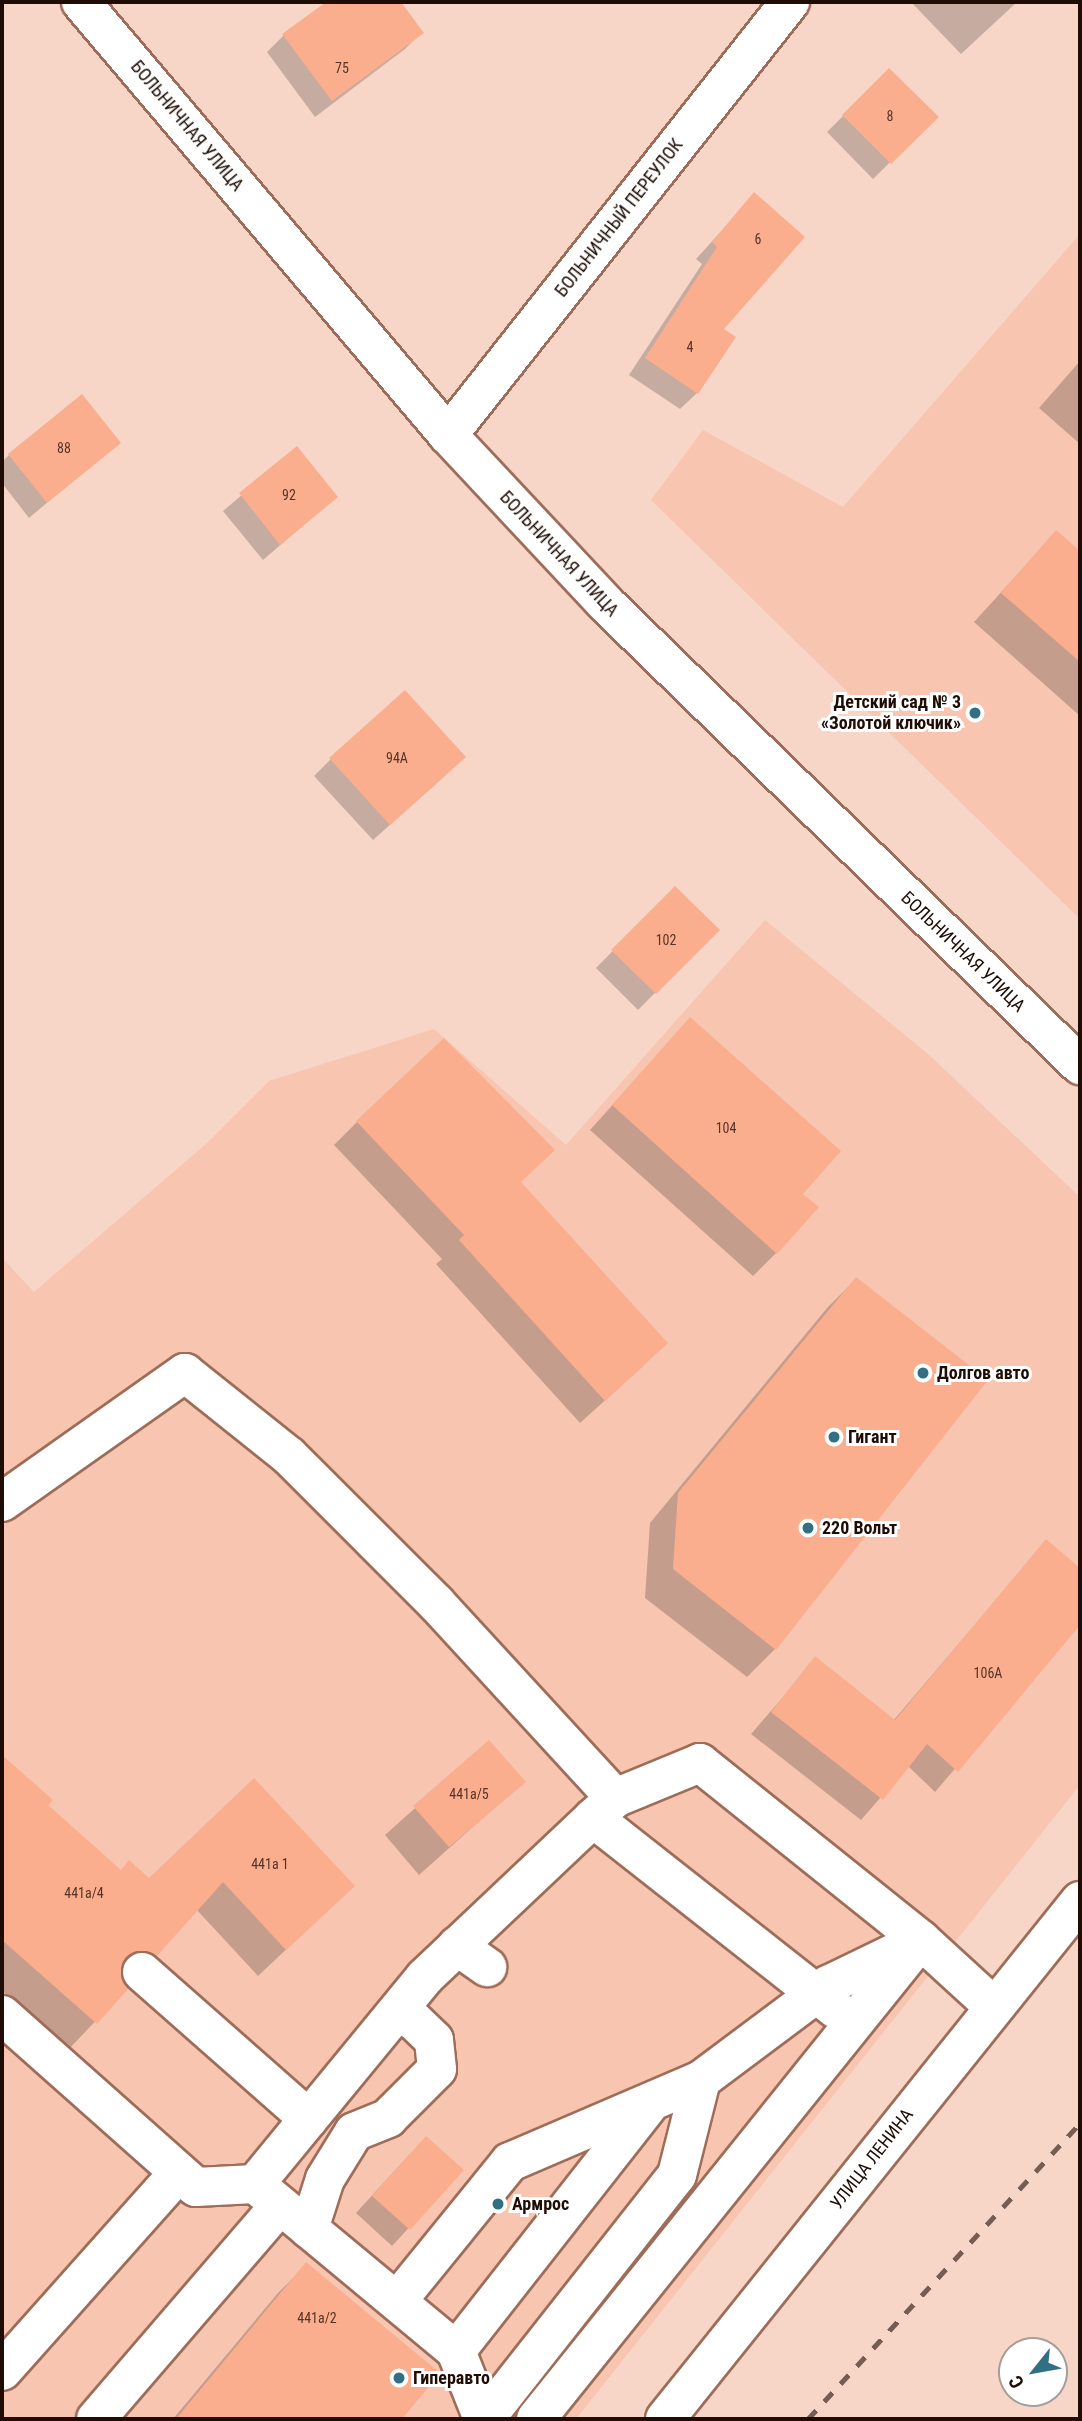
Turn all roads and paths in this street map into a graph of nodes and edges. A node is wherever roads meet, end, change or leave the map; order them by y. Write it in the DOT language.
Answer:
graph roads {
  1 [pos="81,2"];
  2 [pos="790,2"];
  3 [pos="448,435"];
  4 [pos="1080,1065"];
  5 [pos="2,1502"];
  6 [pos="604,1808"];
  7 [pos="1080,1900"];
  8 [pos="920,1940"];
  9 [pos="142,1972"];
  10 [pos="816,1994"];
  11 [pos="993,2006"];
  12 [pos="397,2012"];
  13 [pos="2,2015"];
  14 [pos="854,2023"];
  15 [pos="701,2080"];
  16 [pos="650,2104"];
  17 [pos="309,2119"];
  18 [pos="178,2172"];
  19 [pos="268,2195"];
  20 [pos="309,2229"];
  21 [pos="397,2301"];
  22 [pos="456,2351"];
  23 [pos="2,2369"];
  24 [pos="96,2419"];
  25 [pos="484,2419"];
  26 [pos="536,2419"];
  27 [pos="665,2419"];
  1 -- 3 [label="street, БОЛЬНИЧНАЯ УЛИЦА"];
  2 -- 3 [label="street, БОЛЬНИЧНЫЙ ПЕРЕУЛОК"];
  3 -- 4 [label="street, БОЛЬНИЧНАЯ УЛИЦА"];
  5 -- 6 [label="street"];
  6 -- 8 [label="street"];
  6 -- 10 [label="street"];
  6 -- 12 [label="street"];
  7 -- 11 [label="street, УЛИЦА ЛЕНИНА"];
  8 -- 10 [label="street"];
  8 -- 11 [label="street"];
  8 -- 14 [label="street"];
  9 -- 17 [label="street"];
  10 -- 14 [label="street"];
  10 -- 15 [label="street"];
  11 -- 27 [label="street, УЛИЦА ЛЕНИНА"];
  12 -- 17 [label="street"];
  12 -- 20 [label="street"];
  13 -- 18 [label="street"];
  14 -- 26 [label="street"];
  15 -- 16 [label="street"];
  15 -- 25 [label="street"];
  16 -- 21 [label="street"];
  16 -- 22 [label="street"];
  17 -- 19 [label="street"];
  18 -- 19 [label="street"];
  18 -- 23 [label="street"];
  19 -- 20 [label="street"];
  19 -- 24 [label="street"];
  20 -- 21 [label="street"];
  21 -- 22 [label="street"];
  22 -- 25 [label="street"];
}
